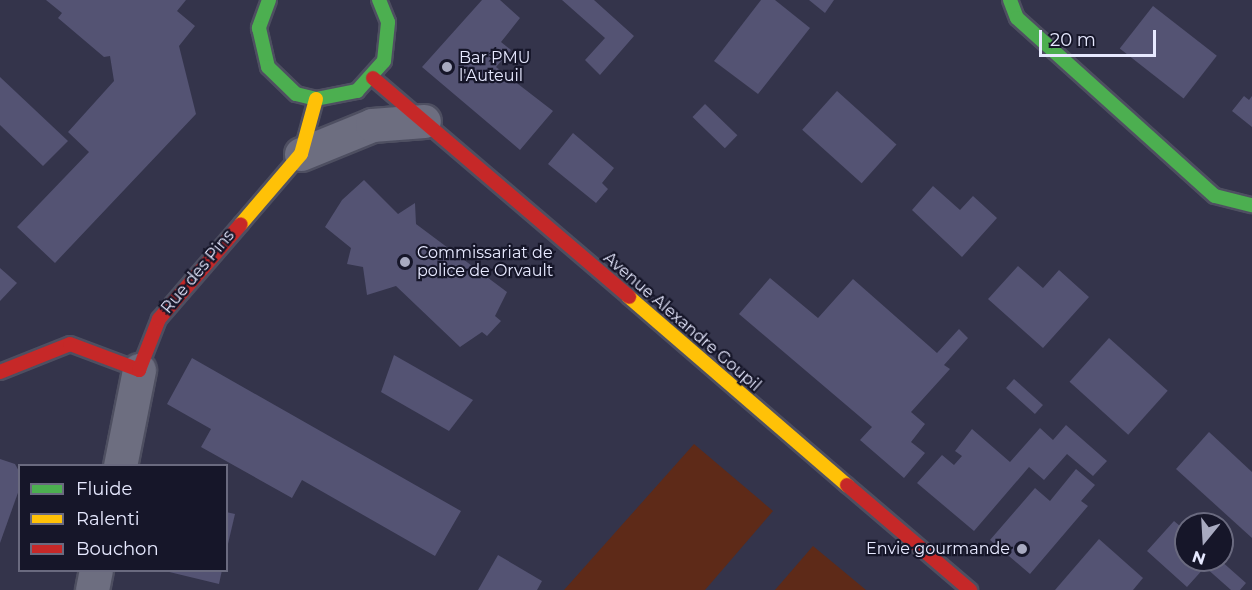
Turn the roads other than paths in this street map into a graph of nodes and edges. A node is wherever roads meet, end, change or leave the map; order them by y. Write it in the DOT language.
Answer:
graph roads {
  1 [pos="379,0"];
  2 [pos="1010,0"];
  3 [pos="262,3"];
  4 [pos="373,78"];
  5 [pos="316,99"];
  6 [pos="424,121"];
  7 [pos="301,154"];
  8 [pos="1252,205"];
  9 [pos="139,370"];
  10 [pos="0,372"];
  11 [pos="120,464"];
  12 [pos="96,572"];
  13 [pos="92,590"];
  14 [pos="970,590"];
  1 -- 4 [label="street"];
  2 -- 8 [label="street"];
  3 -- 5 [label="street"];
  4 -- 5 [label="street"];
  4 -- 6 [label="street, Avenue Alexandre Goupil"];
  5 -- 7 [label="street, Rue des Pins"];
  6 -- 7 [label="street, Rue des Pins"];
  6 -- 14 [label="street, Avenue Alexandre Goupil"];
  7 -- 9 [label="street, Rue des Pins"];
  9 -- 10 [label="street"];
  9 -- 11 [label="street"];
  12 -- 13 [label="street"];
}
